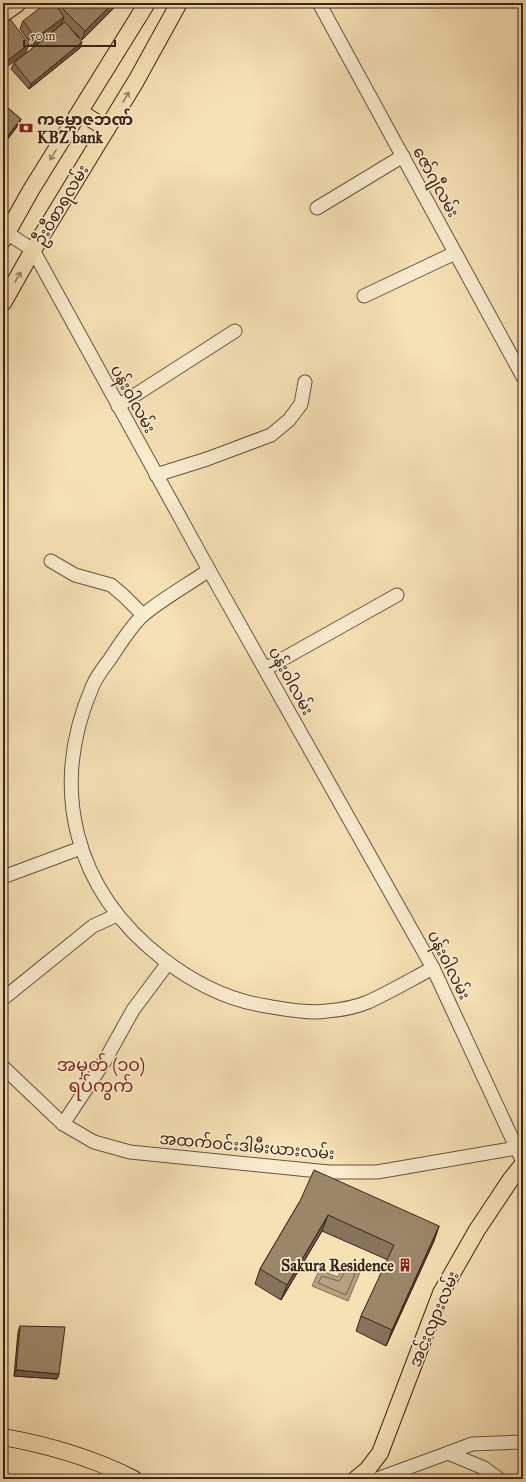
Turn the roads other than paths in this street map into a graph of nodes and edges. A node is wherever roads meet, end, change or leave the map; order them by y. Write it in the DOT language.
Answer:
graph roads {
  1 [pos="16,3"];
  2 [pos="147,3"];
  3 [pos="179,3"];
  4 [pos="319,3"];
  5 [pos="3,12"];
  6 [pos="80,112"];
  7 [pos="107,130"];
  8 [pos="403,156"];
  9 [pos="317,208"];
  10 [pos="5,237"];
  11 [pos="33,250"];
  12 [pos="455,253"];
  13 [pos="364,296"];
  14 [pos="3,303"];
  15 [pos="235,331"];
  16 [pos="523,377"];
  17 [pos="305,382"];
  18 [pos="118,406"];
  19 [pos="156,475"];
  20 [pos="51,561"];
  21 [pos="209,570"];
  22 [pos="396,595"];
  23 [pos="143,615"];
  24 [pos="265,669"];
  25 [pos="81,848"];
  26 [pos="3,877"];
  27 [pos="117,915"];
  28 [pos="168,963"];
  29 [pos="433,968"];
  30 [pos="4,998"];
  31 [pos="3,1066"];
  32 [pos="63,1124"];
  33 [pos="516,1148"];
  34 [pos="523,1163"];
  35 [pos="3,1437"];
  36 [pos="523,1442"];
  37 [pos="448,1453"];
  38 [pos="368,1478"];
  39 [pos="134,1479"];
  40 [pos="499,1479"];
  1 -- 5 [label="highway"];
  2 -- 6 [label="main road, ဦးဝီစာရလမ်း"];
  7 -- 3 [label="main road, ဦးဝီစာရလမ်း, one-way"];
  4 -- 8 [label="street, ဇော်ဂျီလမ်း"];
  6 -- 7 [label="main road"];
  6 -- 10 [label="main road, ဦးဝီစာရလမ်း, one-way"];
  7 -- 11 [label="main road, ဦးဝီစာရလမ်း"];
  8 -- 9 [label="street"];
  8 -- 12 [label="street, ဇော်ဂျီလမ်း"];
  10 -- 11 [label="street, ပန်းဝါလမ်း"];
  14 -- 11 [label="main road, ဦးဝီစာရလမ်း, one-way"];
  11 -- 18 [label="street, ပန်းဝါလမ်း"];
  12 -- 13 [label="street"];
  12 -- 16 [label="street, ဇော်ဂျီလမ်း"];
  15 -- 18 [label="street"];
  17 -- 19 [label="street"];
  18 -- 19 [label="street, ပန်းဝါလမ်း"];
  19 -- 21 [label="street, ပန်းဝါလမ်း"];
  20 -- 23 [label="street"];
  21 -- 23 [label="street"];
  21 -- 24 [label="street, ပန်းဝါလမ်း"];
  22 -- 24 [label="street"];
  23 -- 25 [label="street"];
  24 -- 29 [label="street, ပန်းဝါလမ်း"];
  25 -- 26 [label="street"];
  25 -- 27 [label="street"];
  27 -- 28 [label="street"];
  27 -- 30 [label="street"];
  28 -- 29 [label="street"];
  28 -- 32 [label="street"];
  29 -- 33 [label="street, ပန်းဝါလမ်း"];
  31 -- 32 [label="street, အထက်ဝင်းဒါမီးယားလမ်း"];
  32 -- 33 [label="street, အထက်ဝင်းဒါမီးယားလမ်း"];
  33 -- 34 [label="street, ပန်းဝါလမ်း"];
  34 -- 38 [label="main road, အင်းလျားလမ်း"];
  35 -- 39 [label="main road"];
  36 -- 37 [label="street"];
  37 -- 38 [label="street"];
  37 -- 40 [label="street"];
}
